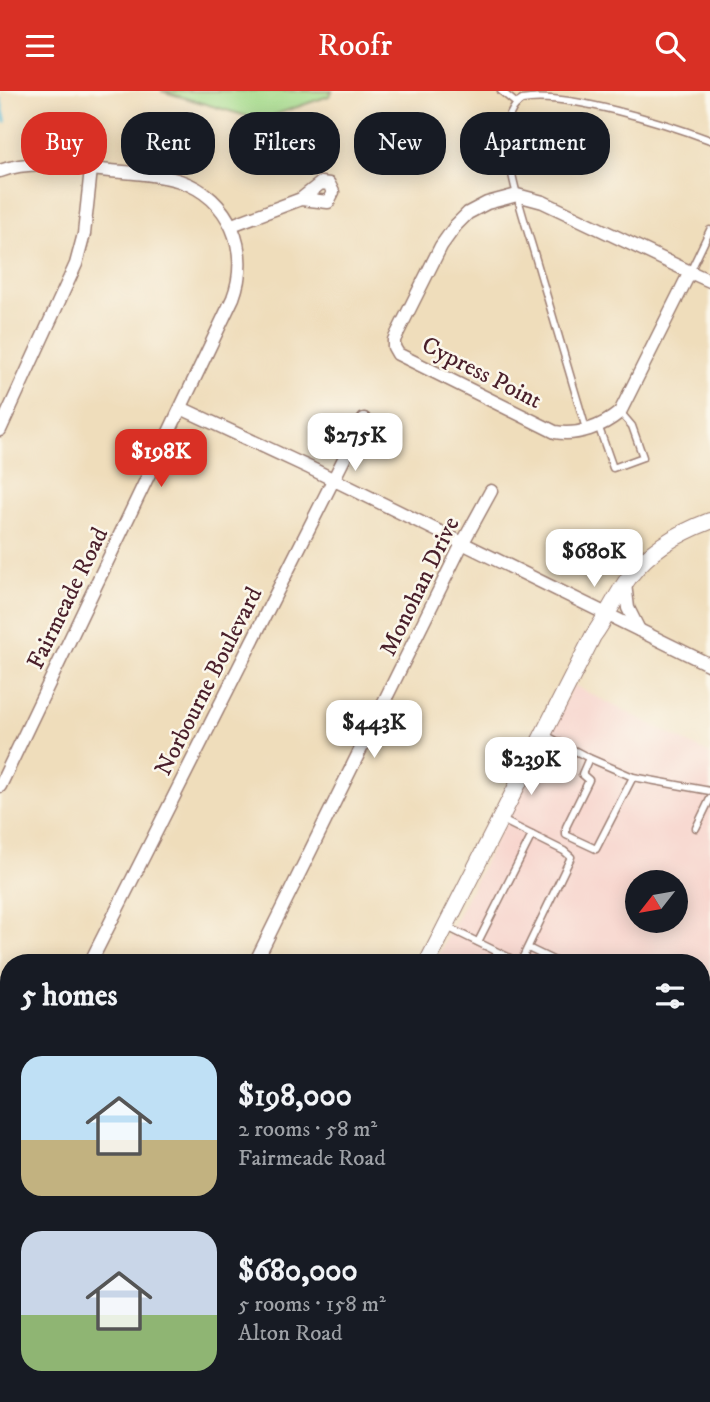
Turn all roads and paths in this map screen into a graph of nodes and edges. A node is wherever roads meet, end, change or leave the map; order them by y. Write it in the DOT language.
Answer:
graph roads {
  1 [pos="501,91"];
  2 [pos="517,104"];
  3 [pos="710,140"];
  4 [pos="21,167"];
  5 [pos="0,171"];
  6 [pos="107,171"];
  7 [pos="91,175"];
  8 [pos="517,195"];
  9 [pos="302,199"];
  10 [pos="232,225"];
  11 [pos="710,230"];
  12 [pos="690,272"];
  13 [pos="710,281"];
  14 [pos="181,408"];
  15 [pos="620,412"];
  16 [pos="364,419"];
  17 [pos="592,427"];
  18 [pos="0,430"];
  19 [pos="332,481"];
  20 [pos="491,491"];
  21 [pos="710,521"];
  22 [pos="462,544"];
  23 [pos="625,584"];
  24 [pos="608,615"];
  25 [pos="640,630"];
  26 [pos="710,665"];
  27 [pos="543,734"];
  28 [pos="589,758"];
  29 [pos="633,776"];
  30 [pos="0,786"];
  31 [pos="710,790"];
  32 [pos="710,799"];
  33 [pos="500,819"];
  34 [pos="696,828"];
  35 [pos="533,835"];
  36 [pos="566,835"];
  37 [pos="559,849"];
  38 [pos="445,926"];
  39 [pos="478,942"];
  40 [pos="528,948"];
  41 [pos="95,954"];
  42 [pos="259,954"];
  43 [pos="431,954"];
  44 [pos="503,954"];
  45 [pos="525,954"];
  46 [pos="540,954"];
  1 -- 2 [label="lane"];
  2 -- 3 [label="lane"];
  2 -- 8 [label="lane"];
  4 -- 5 [label="street, Fairmeade Road"];
  6 -- 10 [label="street, Fairmeade Road"];
  7 -- 18 [label="street"];
  8 -- 12 [label="street"];
  8 -- 17 [label="lane"];
  8 -- 17 [label="street, Cypress Point"];
  9 -- 10 [label="street"];
  10 -- 14 [label="street, Fairmeade Road"];
  11 -- 12 [label="lane"];
  12 -- 13 [label="street"];
  12 -- 15 [label="street"];
  14 -- 19 [label="street"];
  14 -- 30 [label="street, Fairmeade Road"];
  15 -- 17 [label="street, Cypress Point"];
  15 -- 17 [label="lane"];
  16 -- 19 [label="street, Norbourne Boulevard"];
  19 -- 22 [label="street"];
  19 -- 41 [label="street, Norbourne Boulevard"];
  20 -- 22 [label="street, Monohan Drive"];
  21 -- 23 [label="street"];
  22 -- 24 [label="street"];
  22 -- 42 [label="street, Monohan Drive"];
  23 -- 24 [label="street"];
  23 -- 25 [label="street"];
  24 -- 25 [label="street"];
  24 -- 27 [label="street"];
  25 -- 26 [label="street"];
  27 -- 28 [label="lane"];
  27 -- 33 [label="street"];
  28 -- 29 [label="lane"];
  28 -- 36 [label="lane"];
  29 -- 31 [label="lane"];
  29 -- 36 [label="lane"];
  32 -- 34 [label="lane"];
  33 -- 35 [label="lane"];
  33 -- 38 [label="street"];
  35 -- 37 [label="lane"];
  35 -- 39 [label="lane"];
  36 -- 37 [label="lane"];
  37 -- 40 [label="lane"];
  38 -- 39 [label="lane"];
  38 -- 43 [label="street"];
  39 -- 44 [label="lane"];
  40 -- 45 [label="lane"];
  40 -- 46 [label="lane"];
}
